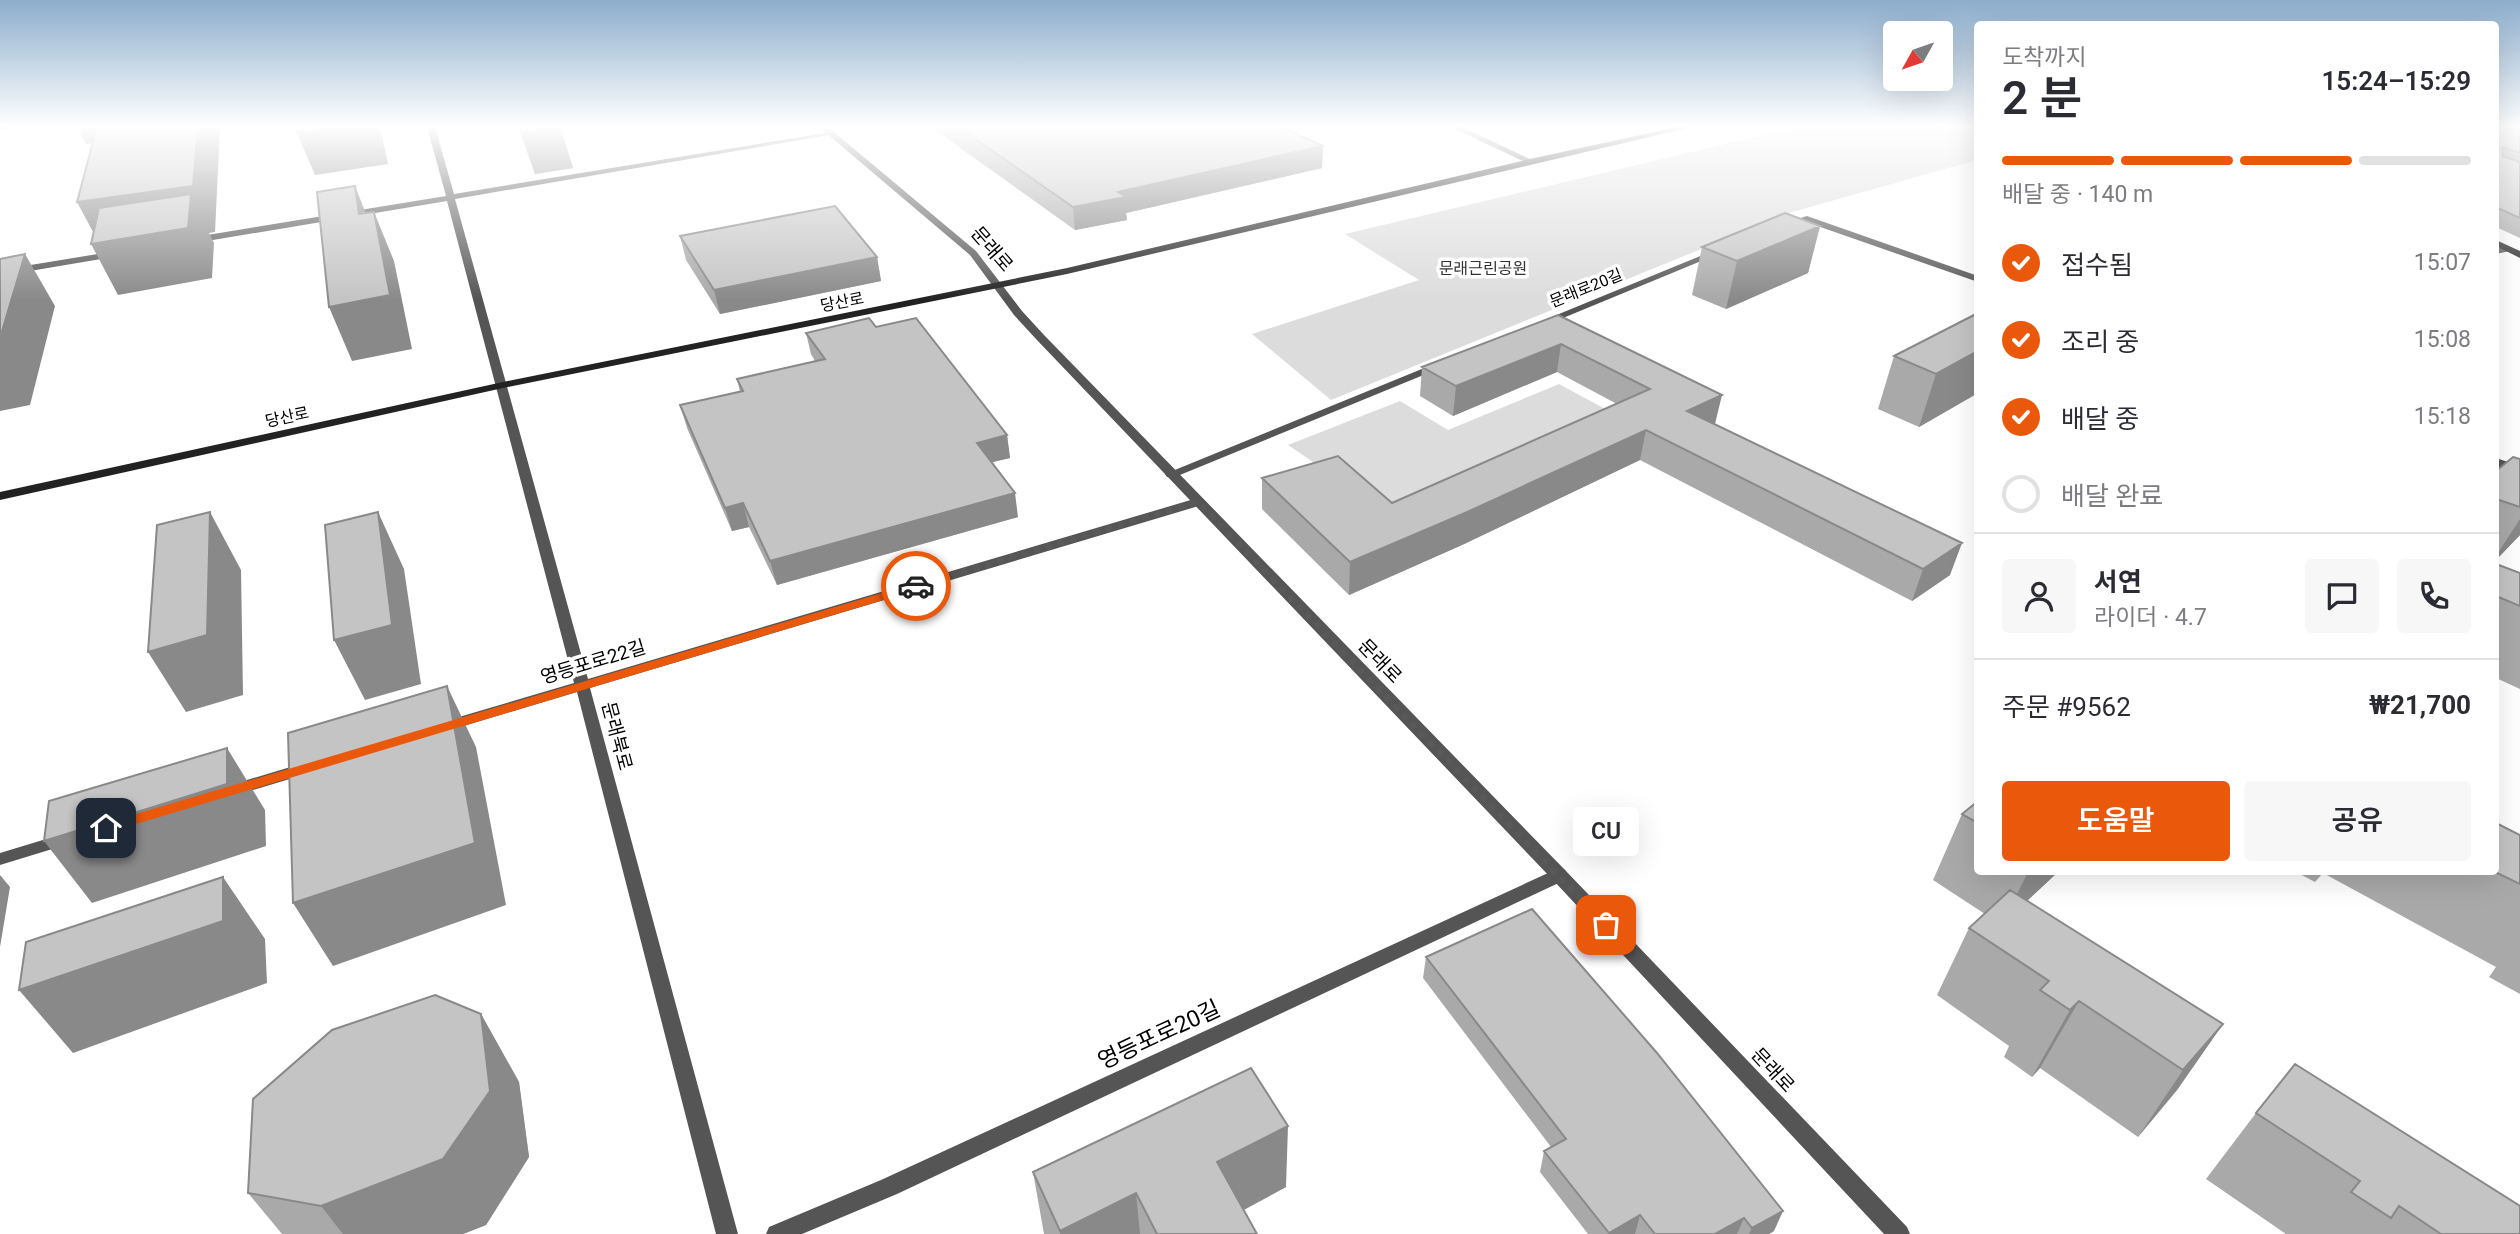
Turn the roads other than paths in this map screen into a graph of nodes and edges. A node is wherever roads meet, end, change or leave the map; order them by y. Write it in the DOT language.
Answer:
graph roads {
  1 [pos="447,185"];
  2 [pos="531,185"];
  3 [pos="891,185"];
  4 [pos="1430,185"];
  5 [pos="451,198"];
  6 [pos="1773,229"];
  7 [pos="178,243"];
  8 [pos="2499,244"];
  9 [pos="1734,245"];
  10 [pos="2507,248"];
  11 [pos="2499,250"];
  12 [pos="123,252"];
  13 [pos="2520,255"];
  14 [pos="0,273"];
  15 [pos="1974,278"];
  16 [pos="998,286"];
  17 [pos="1531,328"];
  18 [pos="1455,359"];
  19 [pos="503,385"];
  20 [pos="2499,463"];
  21 [pos="2520,470"];
  22 [pos="1171,474"];
  23 [pos="0,496"];
  24 [pos="1198,502"];
  25 [pos="582,686"];
  26 [pos="437,729"];
  27 [pos="317,764"];
  28 [pos="212,796"];
  29 [pos="79,835"];
  30 [pos="0,859"];
  31 [pos="1559,875"];
  32 [pos="727,1234"];
  33 [pos="777,1234"];
  34 [pos="1899,1234"];
  1 -- 5 [label="street, 문래북로"];
  2 -- 5 [label="street"];
  3 -- 16 [label="street, 문래로"];
  4 -- 16 [label="main road, 당산로"];
  5 -- 7 [label="street"];
  5 -- 19 [label="street, 문래북로"];
  6 -- 15 [label="street"];
  8 -- 10 [label="main road"];
  9 -- 17 [label="street, 문래로20길"];
  10 -- 11 [label="street"];
  10 -- 13 [label="main road"];
  12 -- 14 [label="street"];
  16 -- 19 [label="main road, 당산로"];
  16 -- 22 [label="street, 문래로"];
  18 -- 22 [label="street"];
  19 -- 23 [label="main road, 당산로"];
  19 -- 25 [label="street, 문래북로"];
  20 -- 21 [label="street"];
  22 -- 24 [label="street, 문래로"];
  24 -- 25 [label="street, 영등포로22길"];
  24 -- 31 [label="street, 문래로"];
  25 -- 26 [label="street, 영등포로22길"];
  25 -- 32 [label="street, 문래북로"];
  27 -- 28 [label="street"];
  29 -- 30 [label="street"];
  31 -- 33 [label="street, 영등포로20길"];
  31 -- 34 [label="street, 문래로"];
}
